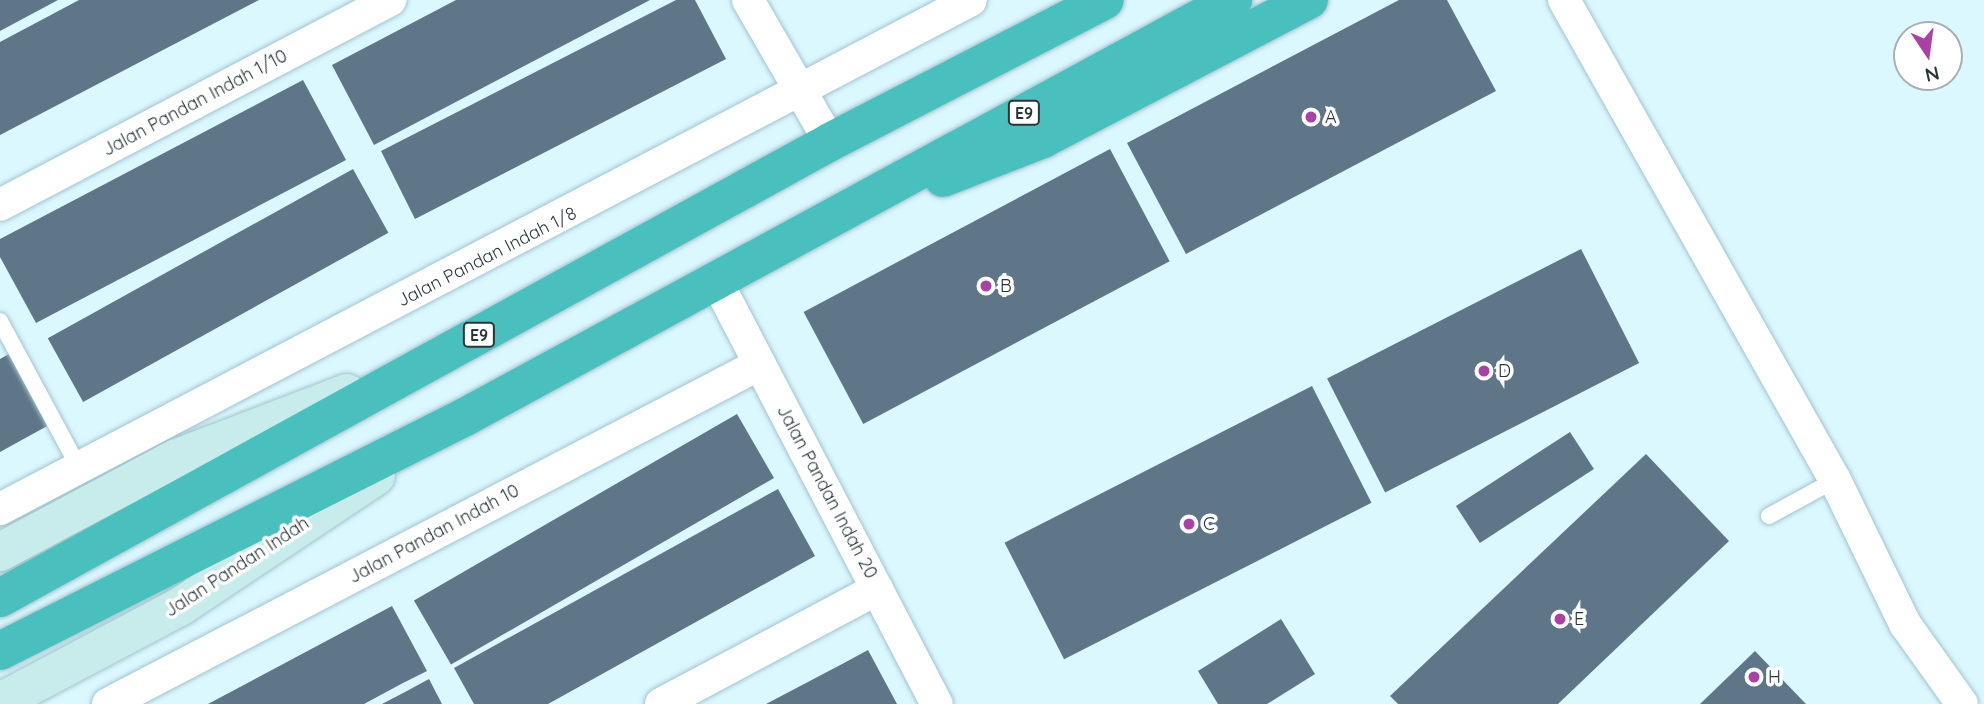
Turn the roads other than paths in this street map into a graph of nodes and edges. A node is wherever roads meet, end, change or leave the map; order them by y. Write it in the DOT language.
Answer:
graph roads {
  1 [pos="390,0"];
  2 [pos="748,0"];
  3 [pos="971,0"];
  4 [pos="1105,0"];
  5 [pos="1233,0"];
  6 [pos="1309,0"];
  7 [pos="1564,0"];
  8 [pos="803,93"];
  9 [pos="830,142"];
  10 [pos="880,191"];
  11 [pos="0,205"];
  12 [pos="716,280"];
  13 [pos="0,321"];
  14 [pos="430,362"];
  15 [pos="760,363"];
  16 [pos="465,417"];
  17 [pos="79,468"];
  18 [pos="1836,481"];
  19 [pos="0,509"];
  20 [pos="1769,516"];
  21 [pos="0,552"];
  22 [pos="877,589"];
  23 [pos="0,598"];
  24 [pos="0,651"];
  25 [pos="1953,694"];
  26 [pos="0,702"];
  27 [pos="108,704"];
  28 [pos="661,704"];
  29 [pos="937,704"];
  1 -- 11 [label="street, Jalan Pandan Indah 1/10"];
  2 -- 8 [label="street"];
  3 -- 8 [label="street, Jalan Pandan Indah 1/8"];
  4 -- 9 [label="highway, E9"];
  5 -- 10 [label="highway, E9"];
  6 -- 10 [label="highway"];
  7 -- 18 [label="street"];
  8 -- 9 [label="street"];
  8 -- 17 [label="street, Jalan Pandan Indah 1/8"];
  9 -- 14 [label="highway, E9"];
  10 -- 12 [label="highway, E9"];
  12 -- 15 [label="street, Jalan Pandan Indah 20"];
  12 -- 16 [label="highway, E9"];
  13 -- 17 [label="lane"];
  14 -- 21 [label="main road"];
  14 -- 23 [label="highway, E9"];
  15 -- 22 [label="street, Jalan Pandan Indah 20"];
  15 -- 27 [label="street, Jalan Pandan Indah 10"];
  16 -- 24 [label="highway, E9"];
  16 -- 26 [label="main road, Jalan Pandan Indah"];
  17 -- 19 [label="street, Jalan Pandan Indah 1/8"];
  18 -- 20 [label="lane"];
  18 -- 25 [label="street"];
  22 -- 28 [label="street"];
  22 -- 29 [label="street, Jalan Pandan Indah 20"];
}
